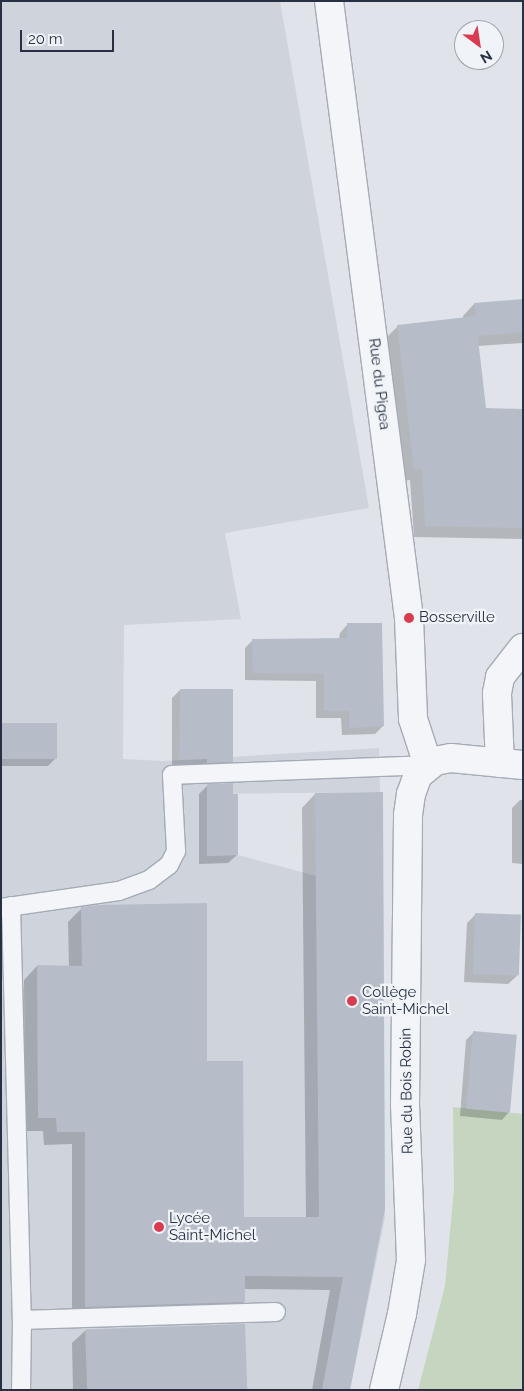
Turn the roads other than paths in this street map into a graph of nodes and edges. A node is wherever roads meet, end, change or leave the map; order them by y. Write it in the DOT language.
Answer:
graph roads {
  1 [pos="329,1"];
  2 [pos="523,648"];
  3 [pos="512,764"];
  4 [pos="428,765"];
  5 [pos="6,907"];
  6 [pos="276,1312"];
  7 [pos="22,1320"];
  8 [pos="21,1390"];
  9 [pos="384,1390"];
  1 -- 4 [label="street, Rue du Pigea"];
  2 -- 3 [label="street"];
  3 -- 4 [label="street"];
  4 -- 5 [label="lane"];
  4 -- 9 [label="street, Rue du Bois Robin"];
  5 -- 7 [label="lane"];
  6 -- 7 [label="lane"];
  7 -- 8 [label="lane"];
}
